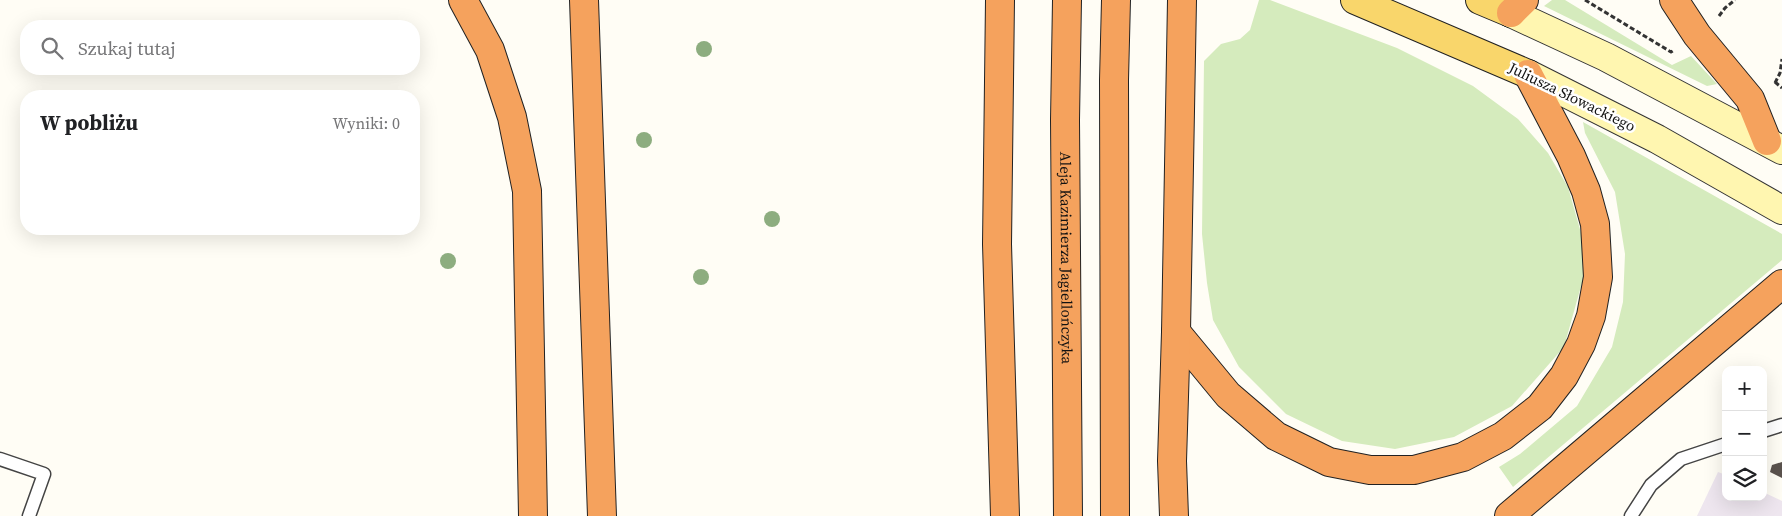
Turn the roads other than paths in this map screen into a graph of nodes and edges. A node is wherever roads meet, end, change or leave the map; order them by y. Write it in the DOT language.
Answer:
graph roads {
  1 [pos="463,0"];
  2 [pos="584,0"];
  3 [pos="1000,0"];
  4 [pos="1067,0"];
  5 [pos="1116,0"];
  6 [pos="1182,0"];
  7 [pos="1355,0"];
  8 [pos="1480,0"];
  9 [pos="1674,0"];
  10 [pos="1518,6"];
  11 [pos="1528,74"];
  12 [pos="1775,146"];
  13 [pos="1782,210"];
  14 [pos="1782,284"];
  15 [pos="1176,332"];
  16 [pos="1782,425"];
  17 [pos="1767,430"];
  18 [pos="1722,445"];
  19 [pos="0,459"];
  20 [pos="29,516"];
  21 [pos="533,516"];
  22 [pos="602,516"];
  23 [pos="1005,516"];
  24 [pos="1068,516"];
  25 [pos="1115,516"];
  26 [pos="1174,516"];
  27 [pos="1509,516"];
  28 [pos="1630,516"];
  1 -- 21 [label="highway"];
  2 -- 22 [label="highway"];
  3 -- 23 [label="highway"];
  4 -- 24 [label="highway, Aleja Kazimierza Jagiellończyka"];
  5 -- 25 [label="highway"];
  6 -- 15 [label="highway"];
  7 -- 11 [label="main road, Juliusza Słowackiego"];
  8 -- 10 [label="main road"];
  9 -- 12 [label="highway"];
  10 -- 12 [label="main road"];
  11 -- 13 [label="main road, Juliusza Słowackiego"];
  11 -- 15 [label="highway"];
  14 -- 27 [label="highway"];
  15 -- 26 [label="highway"];
  16 -- 17 [label="lane"];
  18 -- 28 [label="lane"];
  19 -- 20 [label="lane"];
}
